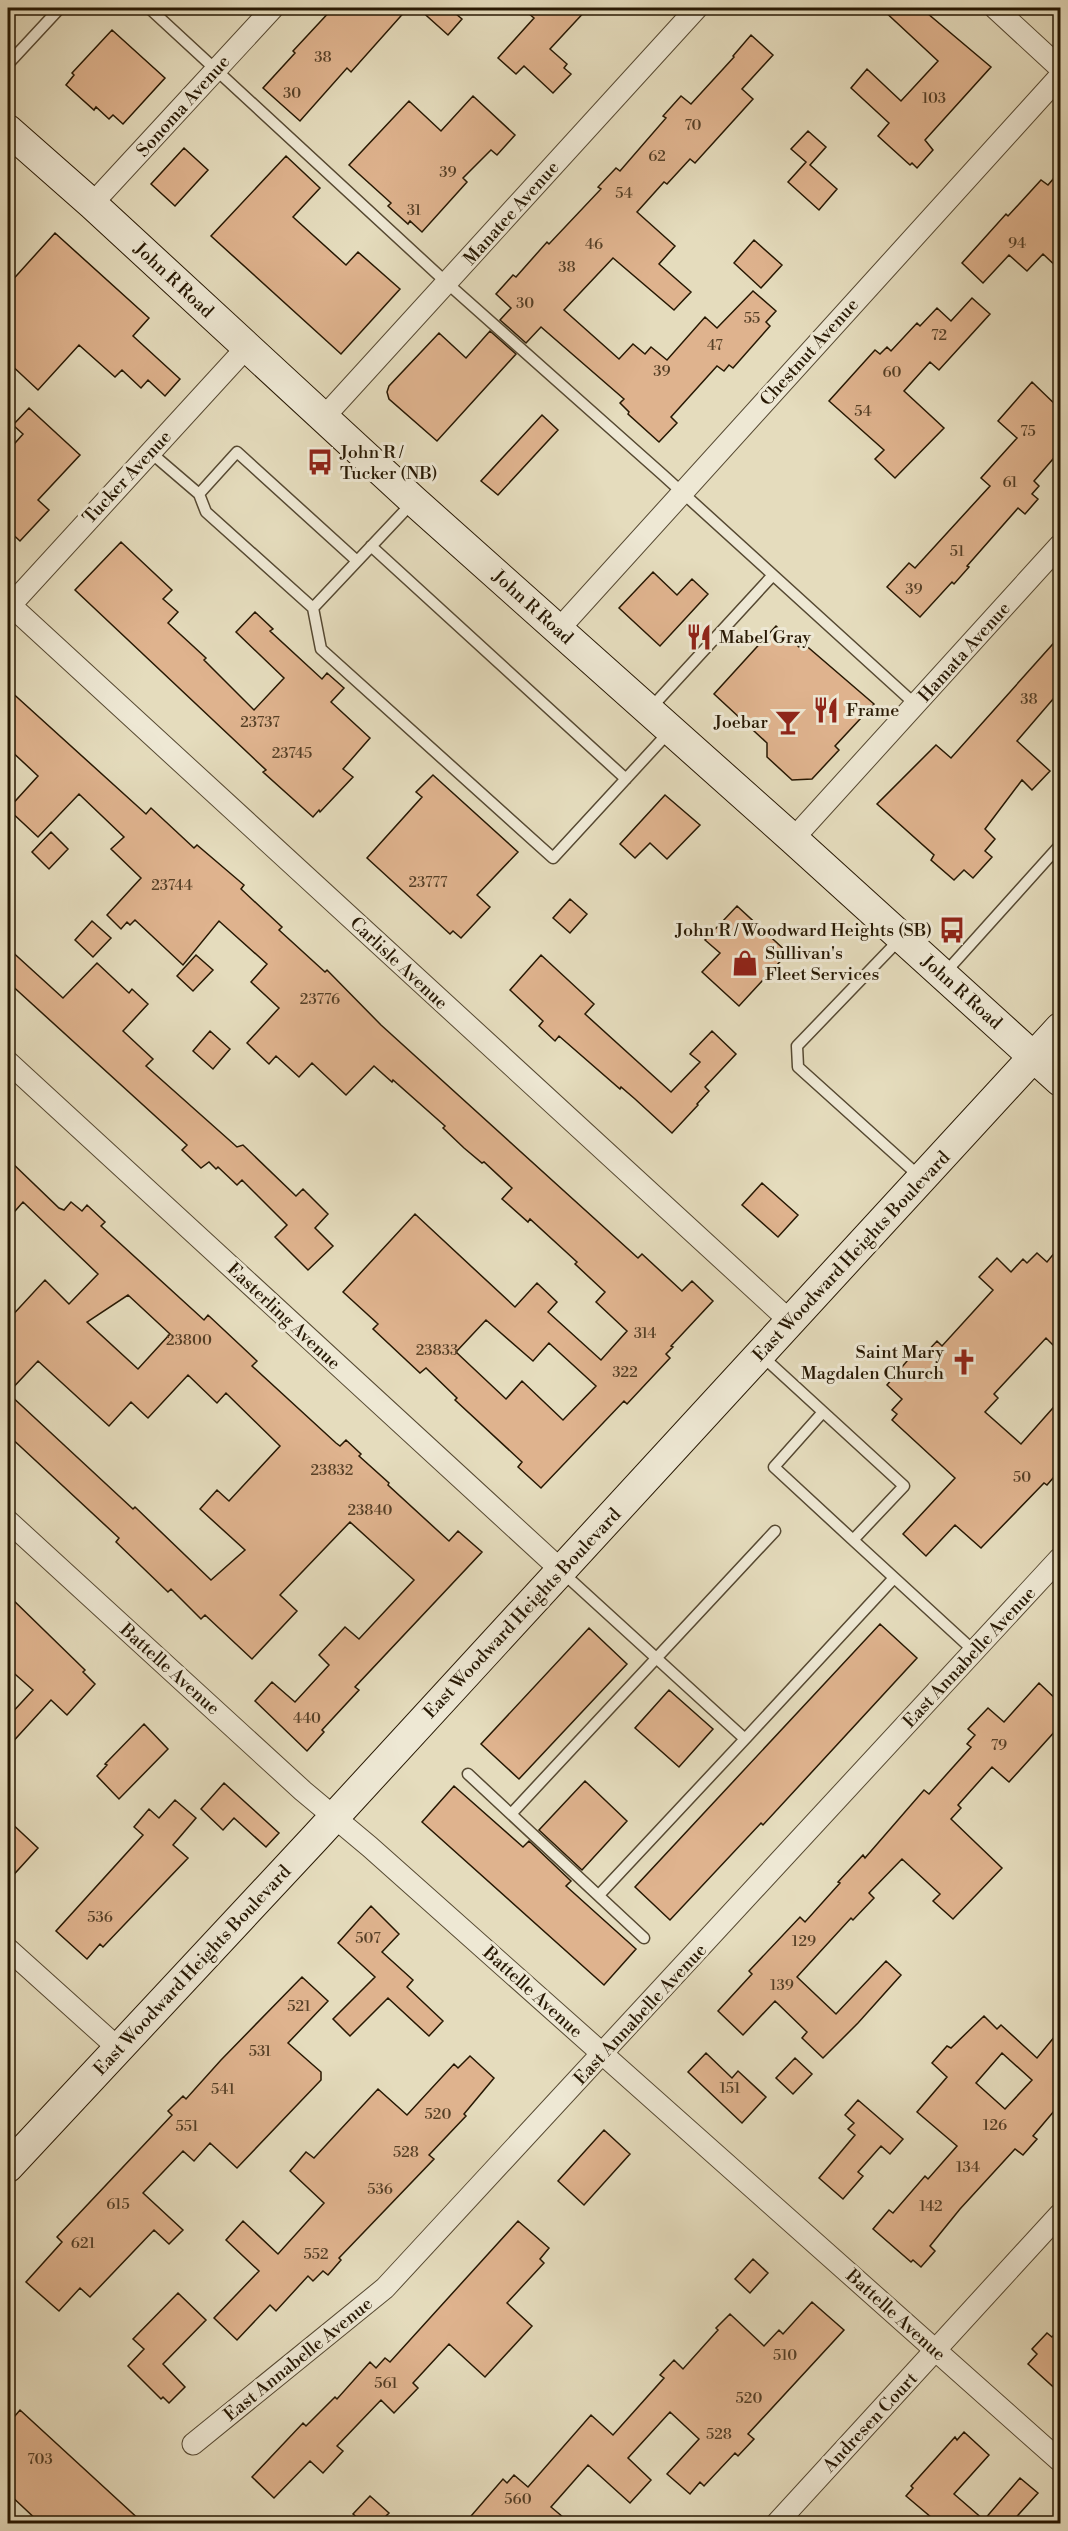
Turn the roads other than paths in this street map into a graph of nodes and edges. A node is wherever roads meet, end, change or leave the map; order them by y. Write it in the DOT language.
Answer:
graph roads {
  1 [pos="60,8"];
  2 [pos="149,8"];
  3 [pos="273,8"];
  4 [pos="697,8"];
  5 [pos="995,8"];
  6 [pos="8,64"];
  7 [pos="1060,68"];
  8 [pos="216,70"];
  9 [pos="1060,76"];
  10 [pos="8,130"];
  11 [pos="92,204"];
  12 [pos="447,283"];
  13 [pos="247,347"];
  14 [pos="324,417"];
  15 [pos="150,452"];
  16 [pos="682,492"];
  17 [pos="199,494"];
  18 [pos="414,501"];
  19 [pos="1060,545"];
  20 [pos="371,546"];
  21 [pos="357,561"];
  22 [pos="772,575"];
  23 [pos="8,605"];
  24 [pos="313,608"];
  25 [pos="559,629"];
  26 [pos="916,705"];
  27 [pos="649,710"];
  28 [pos="671,730"];
  29 [pos="626,779"];
  30 [pos="793,839"];
  31 [pos="1060,845"];
  32 [pos="902,937"];
  33 [pos="943,975"];
  34 [pos="1060,1028"];
  35 [pos="1034,1058"];
  36 [pos="8,1062"];
  37 [pos="1060,1082"];
  38 [pos="922,1179"];
  39 [pos="791,1322"];
  40 [pos="761,1355"];
  41 [pos="824,1412"];
  42 [pos="8,1521"];
  43 [pos="775,1531"];
  44 [pos="853,1540"];
  45 [pos="1060,1557"];
  46 [pos="561,1570"];
  47 [pos="894,1578"];
  48 [pos="974,1651"];
  49 [pos="657,1658"];
  50 [pos="745,1739"];
  51 [pos="468,1774"];
  52 [pos="511,1814"];
  53 [pos="334,1817"];
  54 [pos="599,1895"];
  55 [pos="644,1938"];
  56 [pos="8,1949"];
  57 [pos="118,2048"];
  58 [pos="602,2055"];
  59 [pos="8,2167"];
  60 [pos="1060,2214"];
  61 [pos="936,2350"];
  62 [pos="193,2444"];
  63 [pos="1060,2461"];
  64 [pos="776,2523"];
  1 -- 6 [label="lane"];
  2 -- 8 [label="lane"];
  3 -- 8 [label="street, Sonoma Avenue"];
  4 -- 12 [label="street, Manatee Avenue"];
  5 -- 7 [label="street"];
  8 -- 11 [label="street, Sonoma Avenue"];
  8 -- 12 [label="lane"];
  9 -- 16 [label="street, Chestnut Avenue"];
  10 -- 11 [label="street, John R Road"];
  11 -- 13 [label="street, John R Road"];
  12 -- 14 [label="street, Manatee Avenue"];
  12 -- 16 [label="lane"];
  13 -- 14 [label="street, John R Road"];
  13 -- 15 [label="street, Tucker Avenue"];
  14 -- 18 [label="street, John R Road"];
  15 -- 17 [label="lane"];
  15 -- 23 [label="street, Tucker Avenue"];
  16 -- 22 [label="lane"];
  16 -- 25 [label="street, Chestnut Avenue"];
  17 -- 21 [label="lane"];
  17 -- 24 [label="lane"];
  18 -- 20 [label="lane"];
  18 -- 25 [label="street, John R Road"];
  19 -- 26 [label="street, Hamata Avenue"];
  20 -- 21 [label="lane"];
  20 -- 29 [label="lane"];
  21 -- 24 [label="lane"];
  22 -- 26 [label="lane"];
  22 -- 27 [label="lane"];
  23 -- 39 [label="street, Carlisle Avenue"];
  24 -- 29 [label="lane"];
  25 -- 27 [label="street, John R Road"];
  26 -- 30 [label="street, Hamata Avenue"];
  27 -- 28 [label="street, John R Road"];
  28 -- 29 [label="lane"];
  28 -- 30 [label="street, John R Road"];
  30 -- 32 [label="street, John R Road"];
  31 -- 33 [label="lane"];
  32 -- 33 [label="street, John R Road"];
  32 -- 38 [label="lane"];
  33 -- 35 [label="street, John R Road"];
  34 -- 35 [label="street, East Woodward Heights Boulevard"];
  35 -- 37 [label="street, John R Road"];
  35 -- 38 [label="street, East Woodward Heights Boulevard"];
  36 -- 46 [label="street, Easterling Avenue"];
  38 -- 39 [label="street, East Woodward Heights Boulevard"];
  39 -- 40 [label="street, East Woodward Heights Boulevard"];
  40 -- 41 [label="lane"];
  40 -- 46 [label="street, East Woodward Heights Boulevard"];
  41 -- 44 [label="lane"];
  41 -- 44 [label="lane"];
  42 -- 53 [label="street, Battelle Avenue"];
  43 -- 49 [label="lane"];
  44 -- 47 [label="lane"];
  45 -- 48 [label="street, East Annabelle Avenue"];
  46 -- 49 [label="lane"];
  46 -- 53 [label="street, East Woodward Heights Boulevard"];
  47 -- 48 [label="lane"];
  47 -- 50 [label="lane"];
  48 -- 58 [label="street, East Annabelle Avenue"];
  49 -- 50 [label="lane"];
  49 -- 52 [label="lane"];
  50 -- 54 [label="lane"];
  51 -- 52 [label="lane"];
  52 -- 54 [label="lane"];
  53 -- 57 [label="street, East Woodward Heights Boulevard"];
  53 -- 58 [label="street, Battelle Avenue"];
  54 -- 55 [label="lane"];
  56 -- 57 [label="street"];
  57 -- 59 [label="street, East Woodward Heights Boulevard"];
  58 -- 61 [label="street, Battelle Avenue"];
  58 -- 62 [label="street, East Annabelle Avenue"];
  60 -- 61 [label="street, Andresen Court"];
  61 -- 63 [label="street, Battelle Avenue"];
  61 -- 64 [label="street, Andresen Court"];
}
